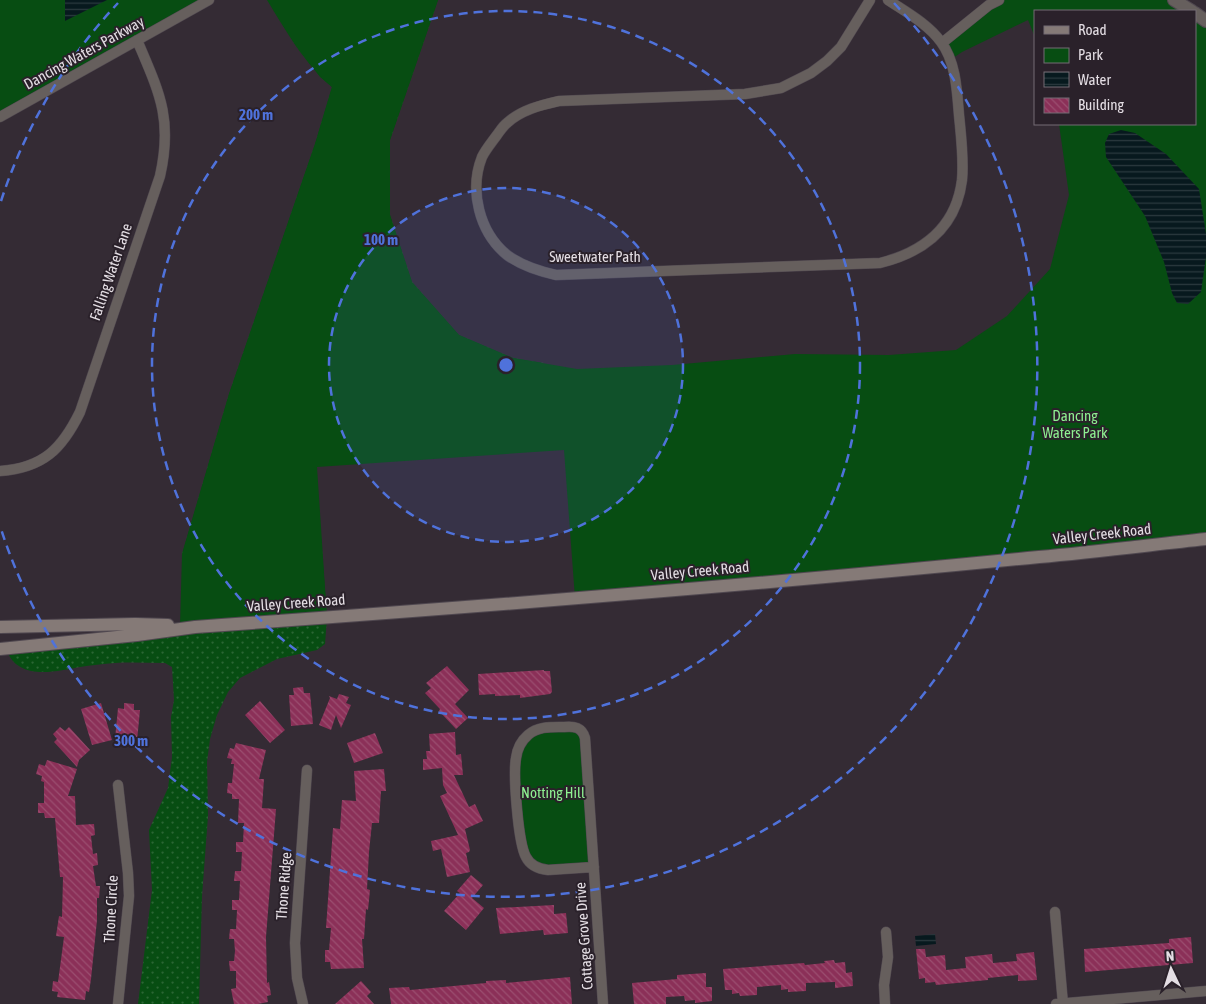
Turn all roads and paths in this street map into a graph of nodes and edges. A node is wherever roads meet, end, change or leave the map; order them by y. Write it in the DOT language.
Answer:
graph roads {
  1 [pos="209,0"];
  2 [pos="870,0"];
  3 [pos="888,0"];
  4 [pos="999,0"];
  5 [pos="1174,0"];
  6 [pos="990,3"];
  7 [pos="1190,10"];
  8 [pos="137,40"];
  9 [pos="942,43"];
  10 [pos="0,117"];
  11 [pos="0,471"];
  12 [pos="1206,539"];
  13 [pos="0,627"];
  14 [pos="195,627"];
  15 [pos="0,649"];
  16 [pos="307,770"];
  17 [pos="118,785"];
  18 [pos="594,867"];
  19 [pos="1055,912"];
  20 [pos="886,932"];
  21 [pos="1206,991"];
  22 [pos="118,1004"];
  23 [pos="303,1004"];
  24 [pos="603,1004"];
  25 [pos="885,1004"];
  26 [pos="1056,1004"];
  27 [pos="1063,1004"];
  1 -- 8 [label="street, Dancing Waters Parkway"];
  2 -- 9 [label="street, Sweetwater Path"];
  3 -- 9 [label="street, Sweetwater Path"];
  4 -- 6 [label="street"];
  5 -- 7 [label="street"];
  6 -- 9 [label="street"];
  8 -- 10 [label="street, Dancing Waters Parkway"];
  8 -- 11 [label="street, Falling Water Lane"];
  12 -- 14 [label="main road, Valley Creek Road"];
  13 -- 14 [label="main road, Valley Creek Road"];
  14 -- 15 [label="main road, Valley Creek Road"];
  16 -- 23 [label="street, Thone Ridge"];
  17 -- 22 [label="street, Thone Circle"];
  18 -- 18 [label="street, Cottage Grove Drive"];
  18 -- 24 [label="street, Cottage Grove Drive"];
  19 -- 27 [label="street"];
  20 -- 25 [label="street"];
  21 -- 27 [label="street"];
  26 -- 27 [label="street"];
}
